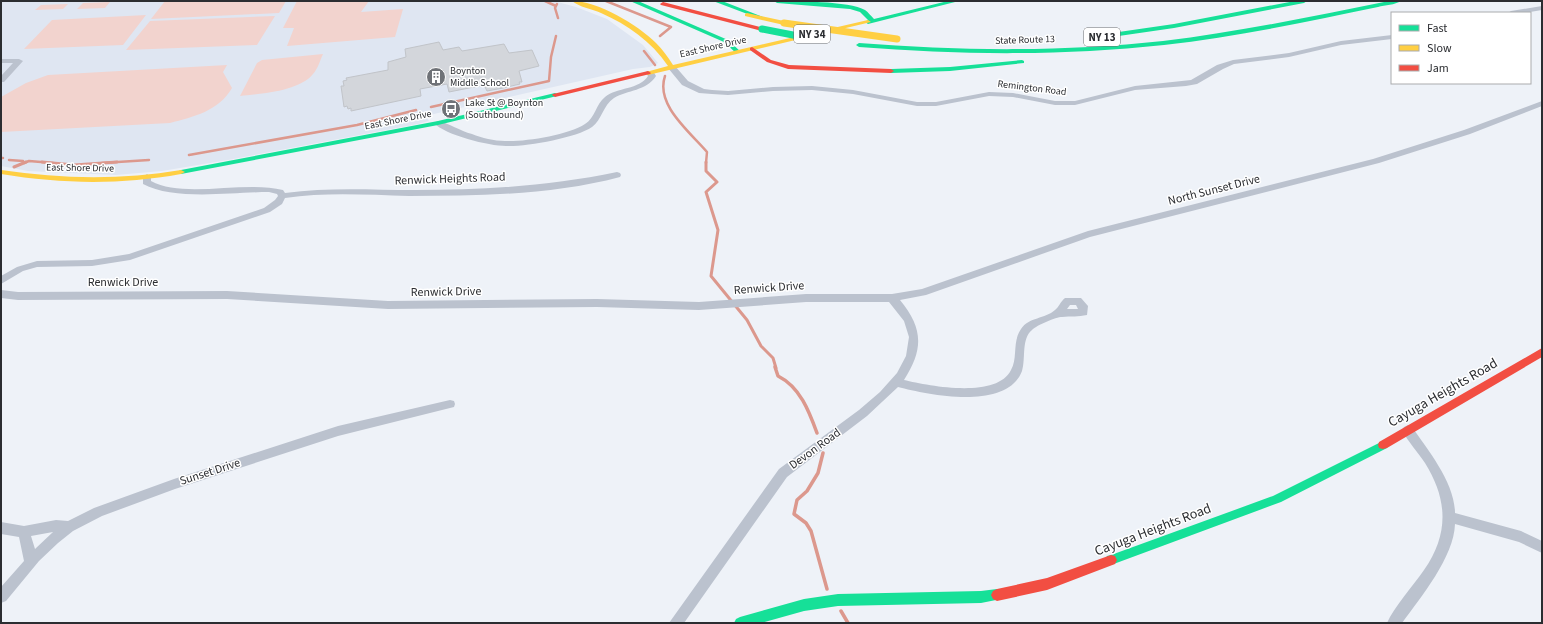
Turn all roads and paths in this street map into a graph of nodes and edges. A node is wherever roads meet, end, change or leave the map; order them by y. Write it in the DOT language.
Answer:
graph roads {
  1 [pos="575,1"];
  2 [pos="633,1"];
  3 [pos="653,1"];
  4 [pos="689,1"];
  5 [pos="716,1"];
  6 [pos="777,1"];
  7 [pos="956,1"];
  8 [pos="1304,1"];
  9 [pos="1398,1"];
  10 [pos="1542,8"];
  11 [pos="1517,12"];
  12 [pos="766,19"];
  13 [pos="872,20"];
  14 [pos="1391,37"];
  15 [pos="1091,38"];
  16 [pos="1068,40"];
  17 [pos="830,41"];
  18 [pos="1165,43"];
  19 [pos="855,44"];
  20 [pos="752,50"];
  21 [pos="738,52"];
  22 [pos="1,61"];
  23 [pos="672,68"];
  24 [pos="650,73"];
  25 [pos="1,80"];
  26 [pos="1542,104"];
  27 [pos="438,123"];
  28 [pos="1,172"];
  29 [pos="617,175"];
  30 [pos="147,178"];
  31 [pos="282,196"];
  32 [pos="1,281"];
  33 [pos="1,294"];
  34 [pos="892,298"];
  35 [pos="1060,312"];
  36 [pos="1542,352"];
  37 [pos="896,382"];
  38 [pos="450,404"];
  39 [pos="1408,430"];
  40 [pos="1450,517"];
  41 [pos="69,527"];
  42 [pos="1,528"];
  43 [pos="24,532"];
  44 [pos="1542,547"];
  45 [pos="30,564"];
  46 [pos="1,597"];
  47 [pos="676,623"];
  48 [pos="740,623"];
  49 [pos="1394,623"];
  1 -- 23 [label="main road"];
  2 -- 21 [label="main road"];
  3 -- 17 [label="main road, bridge"];
  4 -- 12 [label="main road, State Route 13 / NY 13"];
  5 -- 12 [label="main road"];
  6 -- 13 [label="main road"];
  7 -- 13 [label="main road, East Shore Drive / NY 34"];
  8 -- 15 [label="main road, NY 13"];
  9 -- 18 [label="main road, State Route 13 / NY 13"];
  10 -- 11 [label="street"];
  12 -- 16 [label="main road, State Route 13 / NY 13, bridge"];
  13 -- 20 [label="main road, East Shore Drive / NY 34"];
  14 -- 23 [label="street, Remington Road"];
  18 -- 19 [label="main road, State Route 13 / NY 13"];
  18 -- 20 [label="main road"];
  20 -- 21 [label="main road, East Shore Drive / NY 34"];
  21 -- 23 [label="main road, East Shore Drive"];
  22 -- 25 [label="street"];
  23 -- 24 [label="main road, East Shore Drive"];
  24 -- 27 [label="main road, East Shore Drive"];
  24 -- 27 [label="street"];
  26 -- 34 [label="street, North Sunset Drive"];
  27 -- 30 [label="main road, East Shore Drive"];
  28 -- 30 [label="main road, East Shore Drive"];
  29 -- 31 [label="street, Renwick Heights Road"];
  30 -- 31 [label="street"];
  31 -- 32 [label="street, Renwick Drive"];
  33 -- 34 [label="street, Renwick Drive"];
  34 -- 37 [label="street, Devon Road"];
  35 -- 37 [label="street"];
  36 -- 39 [label="main road, Cayuga Heights Road"];
  37 -- 47 [label="street, Devon Road"];
  38 -- 41 [label="street, Sunset Drive"];
  39 -- 40 [label="street"];
  39 -- 48 [label="main road, Cayuga Heights Road"];
  40 -- 44 [label="street"];
  40 -- 49 [label="street"];
  41 -- 43 [label="street"];
  41 -- 45 [label="street, Sunset Drive"];
  42 -- 43 [label="street"];
  43 -- 45 [label="street"];
  45 -- 46 [label="street, Sunset Drive"];
}
